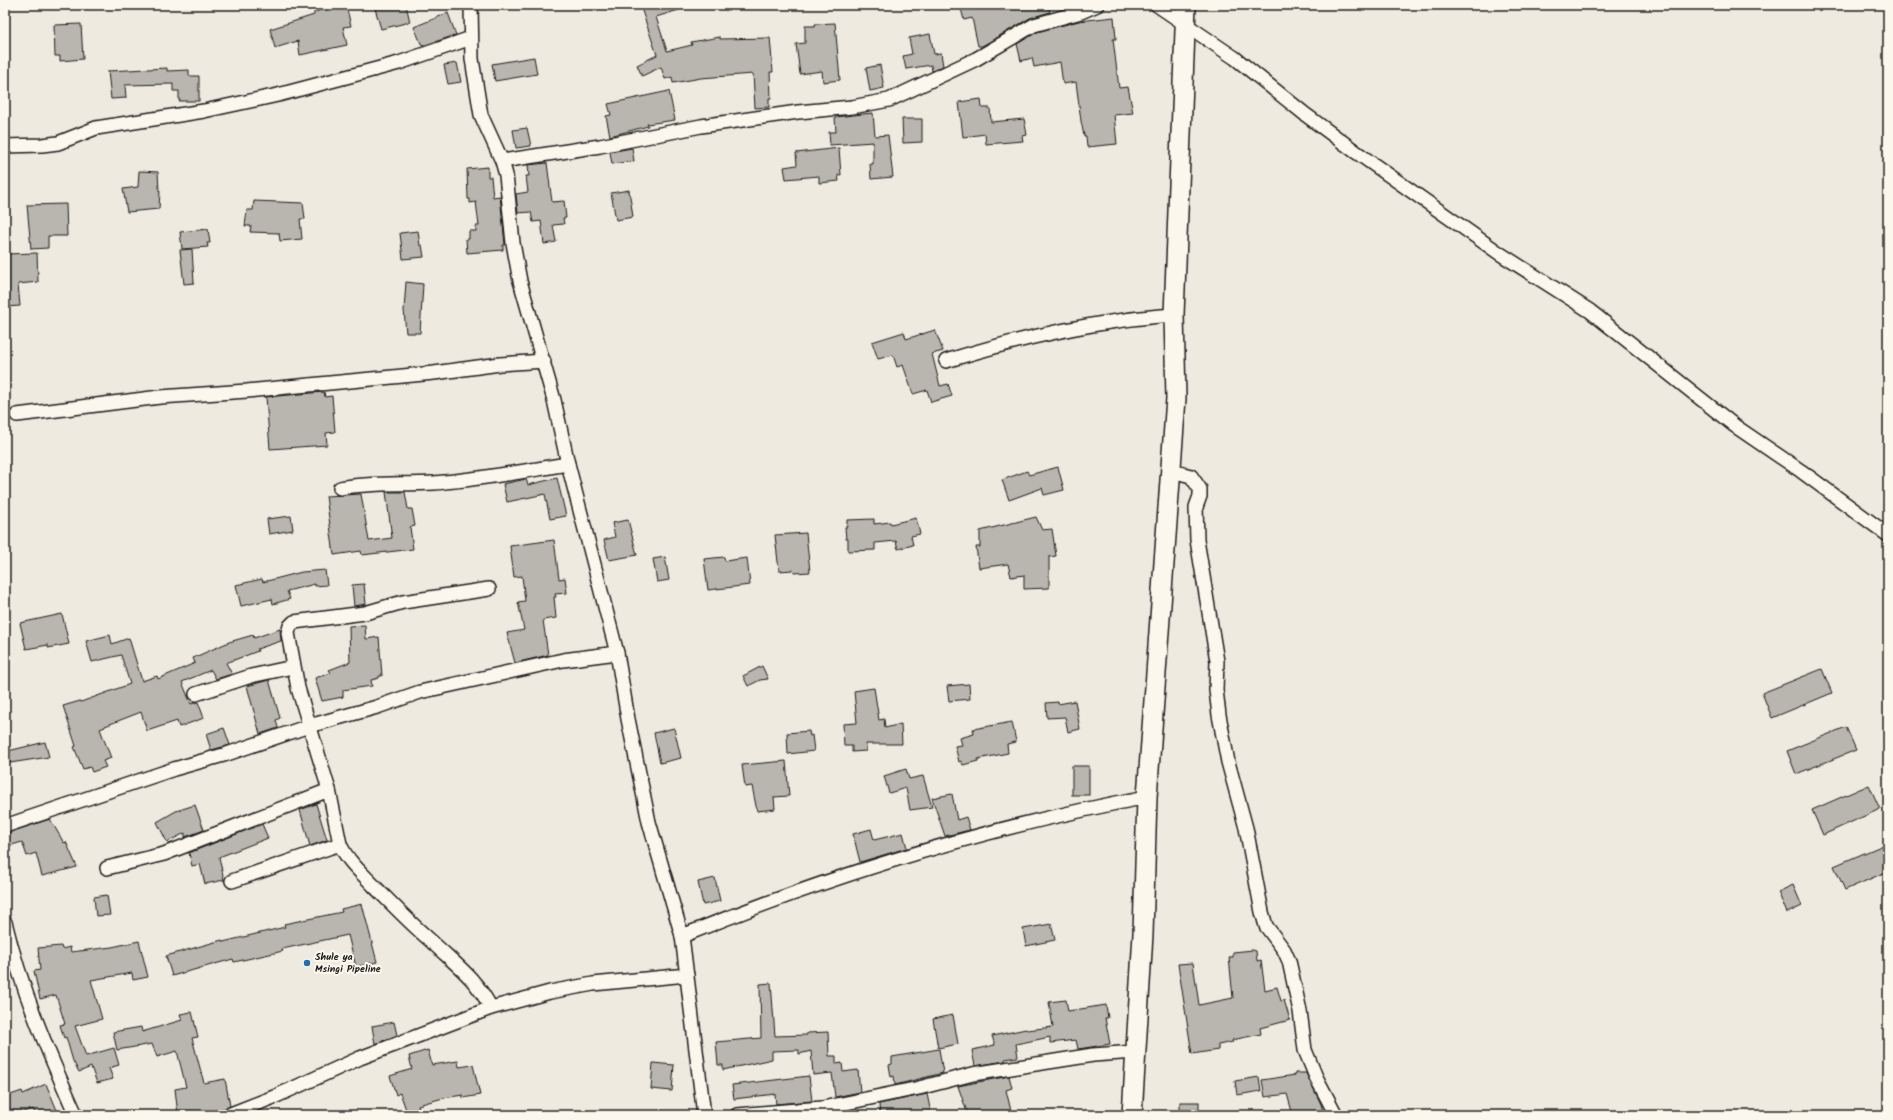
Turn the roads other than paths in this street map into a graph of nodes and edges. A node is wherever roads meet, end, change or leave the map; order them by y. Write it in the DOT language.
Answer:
graph roads {
  1 [pos="1097,5"];
  2 [pos="1157,5"];
  3 [pos="1186,5"];
  4 [pos="473,7"];
  5 [pos="1185,24"];
  6 [pos="471,38"];
  7 [pos="5,146"];
  8 [pos="502,161"];
  9 [pos="1174,315"];
  10 [pos="544,361"];
  11 [pos="946,361"];
  12 [pos="17,415"];
  13 [pos="568,464"];
  14 [pos="1172,471"];
  15 [pos="340,488"];
  16 [pos="1888,535"];
  17 [pos="489,588"];
  18 [pos="617,653"];
  19 [pos="293,667"];
  20 [pos="196,694"];
  21 [pos="309,726"];
  22 [pos="329,790"];
  23 [pos="1147,797"];
  24 [pos="5,826"];
  25 [pos="340,844"];
  26 [pos="107,868"];
  27 [pos="232,881"];
  28 [pos="5,922"];
  29 [pos="682,936"];
  30 [pos="687,975"];
  31 [pos="491,1008"];
  32 [pos="1135,1052"];
  33 [pos="76,1115"];
  34 [pos="228,1115"];
  35 [pos="704,1115"];
  36 [pos="737,1115"];
  37 [pos="1132,1115"];
  38 [pos="1336,1115"];
  1 -- 8 [label="street"];
  2 -- 5 [label="street"];
  3 -- 5 [label="main road"];
  4 -- 6 [label="street"];
  5 -- 9 [label="main road"];
  5 -- 16 [label="street"];
  6 -- 7 [label="street"];
  6 -- 8 [label="street"];
  8 -- 10 [label="street"];
  9 -- 11 [label="street"];
  9 -- 14 [label="main road"];
  10 -- 12 [label="street"];
  10 -- 13 [label="street"];
  13 -- 15 [label="street"];
  13 -- 18 [label="street"];
  14 -- 23 [label="main road"];
  14 -- 38 [label="street"];
  17 -- 19 [label="street"];
  18 -- 21 [label="street"];
  18 -- 29 [label="street"];
  19 -- 20 [label="street"];
  19 -- 21 [label="street"];
  21 -- 22 [label="street"];
  21 -- 24 [label="street"];
  22 -- 25 [label="street"];
  22 -- 26 [label="street"];
  23 -- 29 [label="street"];
  23 -- 32 [label="main road"];
  25 -- 27 [label="street"];
  25 -- 31 [label="street"];
  28 -- 33 [label="street"];
  29 -- 30 [label="street"];
  30 -- 31 [label="street"];
  30 -- 35 [label="street"];
  31 -- 34 [label="street"];
  32 -- 36 [label="street"];
  32 -- 37 [label="main road"];
}
